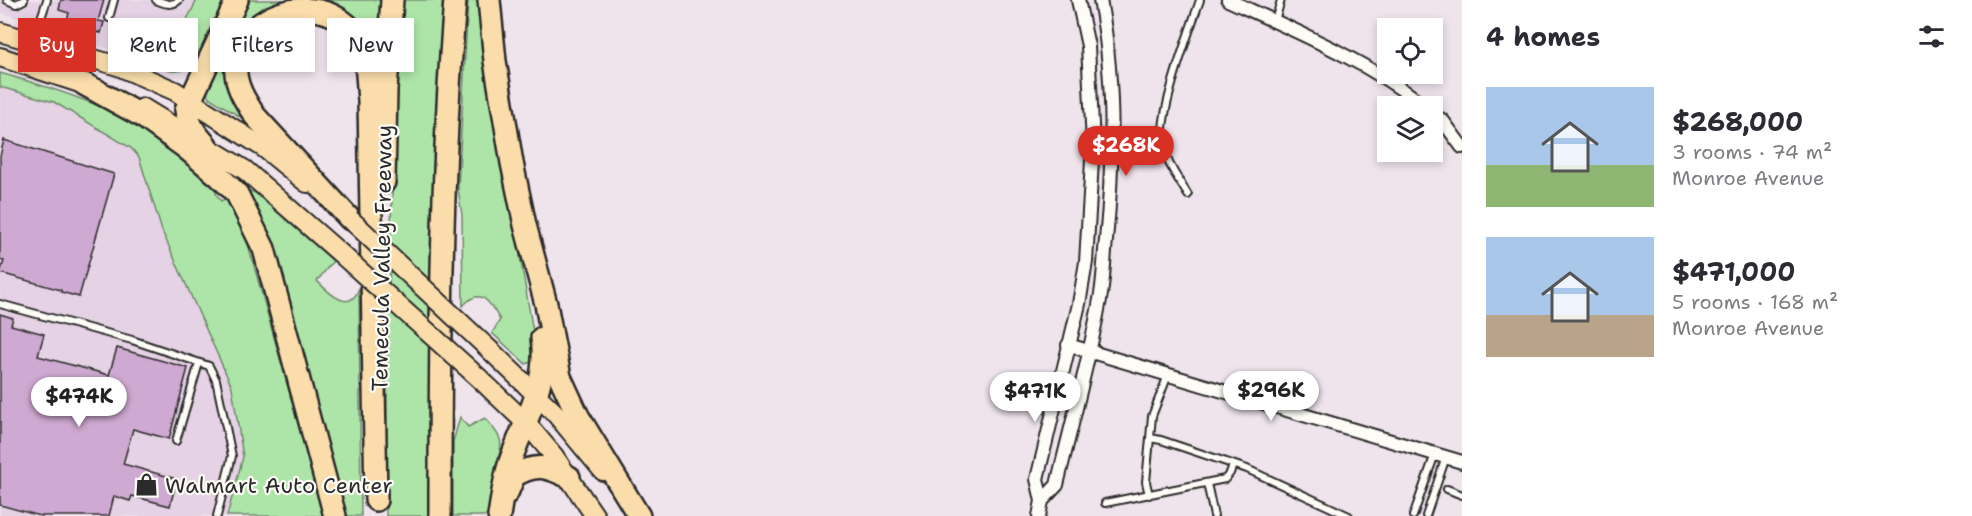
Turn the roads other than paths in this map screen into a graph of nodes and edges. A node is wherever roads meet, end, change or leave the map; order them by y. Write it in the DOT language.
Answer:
graph roads {
  1 [pos="7,0"];
  2 [pos="24,0"];
  3 [pos="47,0"];
  4 [pos="114,0"];
  5 [pos="156,0"];
  6 [pos="179,0"];
  7 [pos="237,0"];
  8 [pos="393,0"];
  9 [pos="454,0"];
  10 [pos="489,0"];
  11 [pos="1078,0"];
  12 [pos="1100,0"];
  13 [pos="1200,0"];
  14 [pos="1227,0"];
  15 [pos="1281,0"];
  16 [pos="41,18"];
  17 [pos="109,18"];
  18 [pos="1274,21"];
  19 [pos="0,32"];
  20 [pos="18,37"];
  21 [pos="0,57"];
  22 [pos="96,59"];
  23 [pos="84,84"];
  24 [pos="1411,96"];
  25 [pos="189,100"];
  26 [pos="1443,121"];
  27 [pos="206,145"];
  28 [pos="1462,147"];
  29 [pos="1188,195"];
  30 [pos="350,219"];
  31 [pos="525,225"];
  32 [pos="0,304"];
  33 [pos="1068,345"];
  34 [pos="1089,352"];
  35 [pos="199,363"];
  36 [pos="1168,375"];
  37 [pos="537,394"];
  38 [pos="526,424"];
  39 [pos="1150,438"];
  40 [pos="176,441"];
  41 [pos="1441,456"];
  42 [pos="1462,462"];
  43 [pos="1233,465"];
  44 [pos="569,477"];
  45 [pos="1207,483"];
  46 [pos="1447,489"];
  47 [pos="1149,495"];
  48 [pos="1462,495"];
  49 [pos="1042,501"];
  50 [pos="1105,503"];
  51 [pos="376,508"];
  52 [pos="217,516"];
  53 [pos="334,516"];
  54 [pos="440,516"];
  55 [pos="499,516"];
  56 [pos="595,516"];
  57 [pos="637,516"];
  58 [pos="1039,516"];
  59 [pos="1214,516"];
  60 [pos="1349,516"];
  61 [pos="1413,516"];
  62 [pos="1426,516"];
  1 -- 2 [label="lane"];
  3 -- 16 [label="lane"];
  4 -- 17 [label="lane"];
  5 -- 6 [label="lane"];
  7 -- 25 [label="highway"];
  8 -- 51 [label="highway, Temecula Valley Freeway"];
  9 -- 54 [label="highway"];
  10 -- 31 [label="highway"];
  11 -- 33 [label="street"];
  12 -- 34 [label="street"];
  13 -- 29 [label="lane"];
  14 -- 18 [label="street"];
  15 -- 18 [label="lane"];
  18 -- 24 [label="street"];
  19 -- 20 [label="main road"];
  21 -- 23 [label="main road"];
  22 -- 25 [label="main road"];
  23 -- 27 [label="main road"];
  23 -- 53 [label="highway"];
  25 -- 27 [label="highway"];
  25 -- 30 [label="main road"];
  26 -- 28 [label="street"];
  27 -- 38 [label="main road, bridge"];
  30 -- 37 [label="main road, bridge"];
  30 -- 51 [label="highway"];
  31 -- 37 [label="highway"];
  31 -- 57 [label="highway"];
  32 -- 35 [label="lane"];
  33 -- 34 [label="street"];
  33 -- 49 [label="street"];
  34 -- 36 [label="street"];
  34 -- 49 [label="street"];
  35 -- 40 [label="lane"];
  35 -- 52 [label="lane"];
  36 -- 39 [label="lane"];
  36 -- 41 [label="street"];
  37 -- 38 [label="highway"];
  37 -- 57 [label="main road"];
  38 -- 44 [label="main road"];
  38 -- 55 [label="highway"];
  39 -- 43 [label="lane"];
  39 -- 47 [label="lane"];
  41 -- 42 [label="street"];
  41 -- 61 [label="lane"];
  41 -- 62 [label="lane"];
  43 -- 45 [label="lane"];
  43 -- 60 [label="lane"];
  44 -- 55 [label="highway"];
  44 -- 56 [label="main road"];
  45 -- 47 [label="lane"];
  45 -- 59 [label="lane"];
  46 -- 48 [label="lane"];
  47 -- 50 [label="lane"];
  49 -- 58 [label="street"];
}
